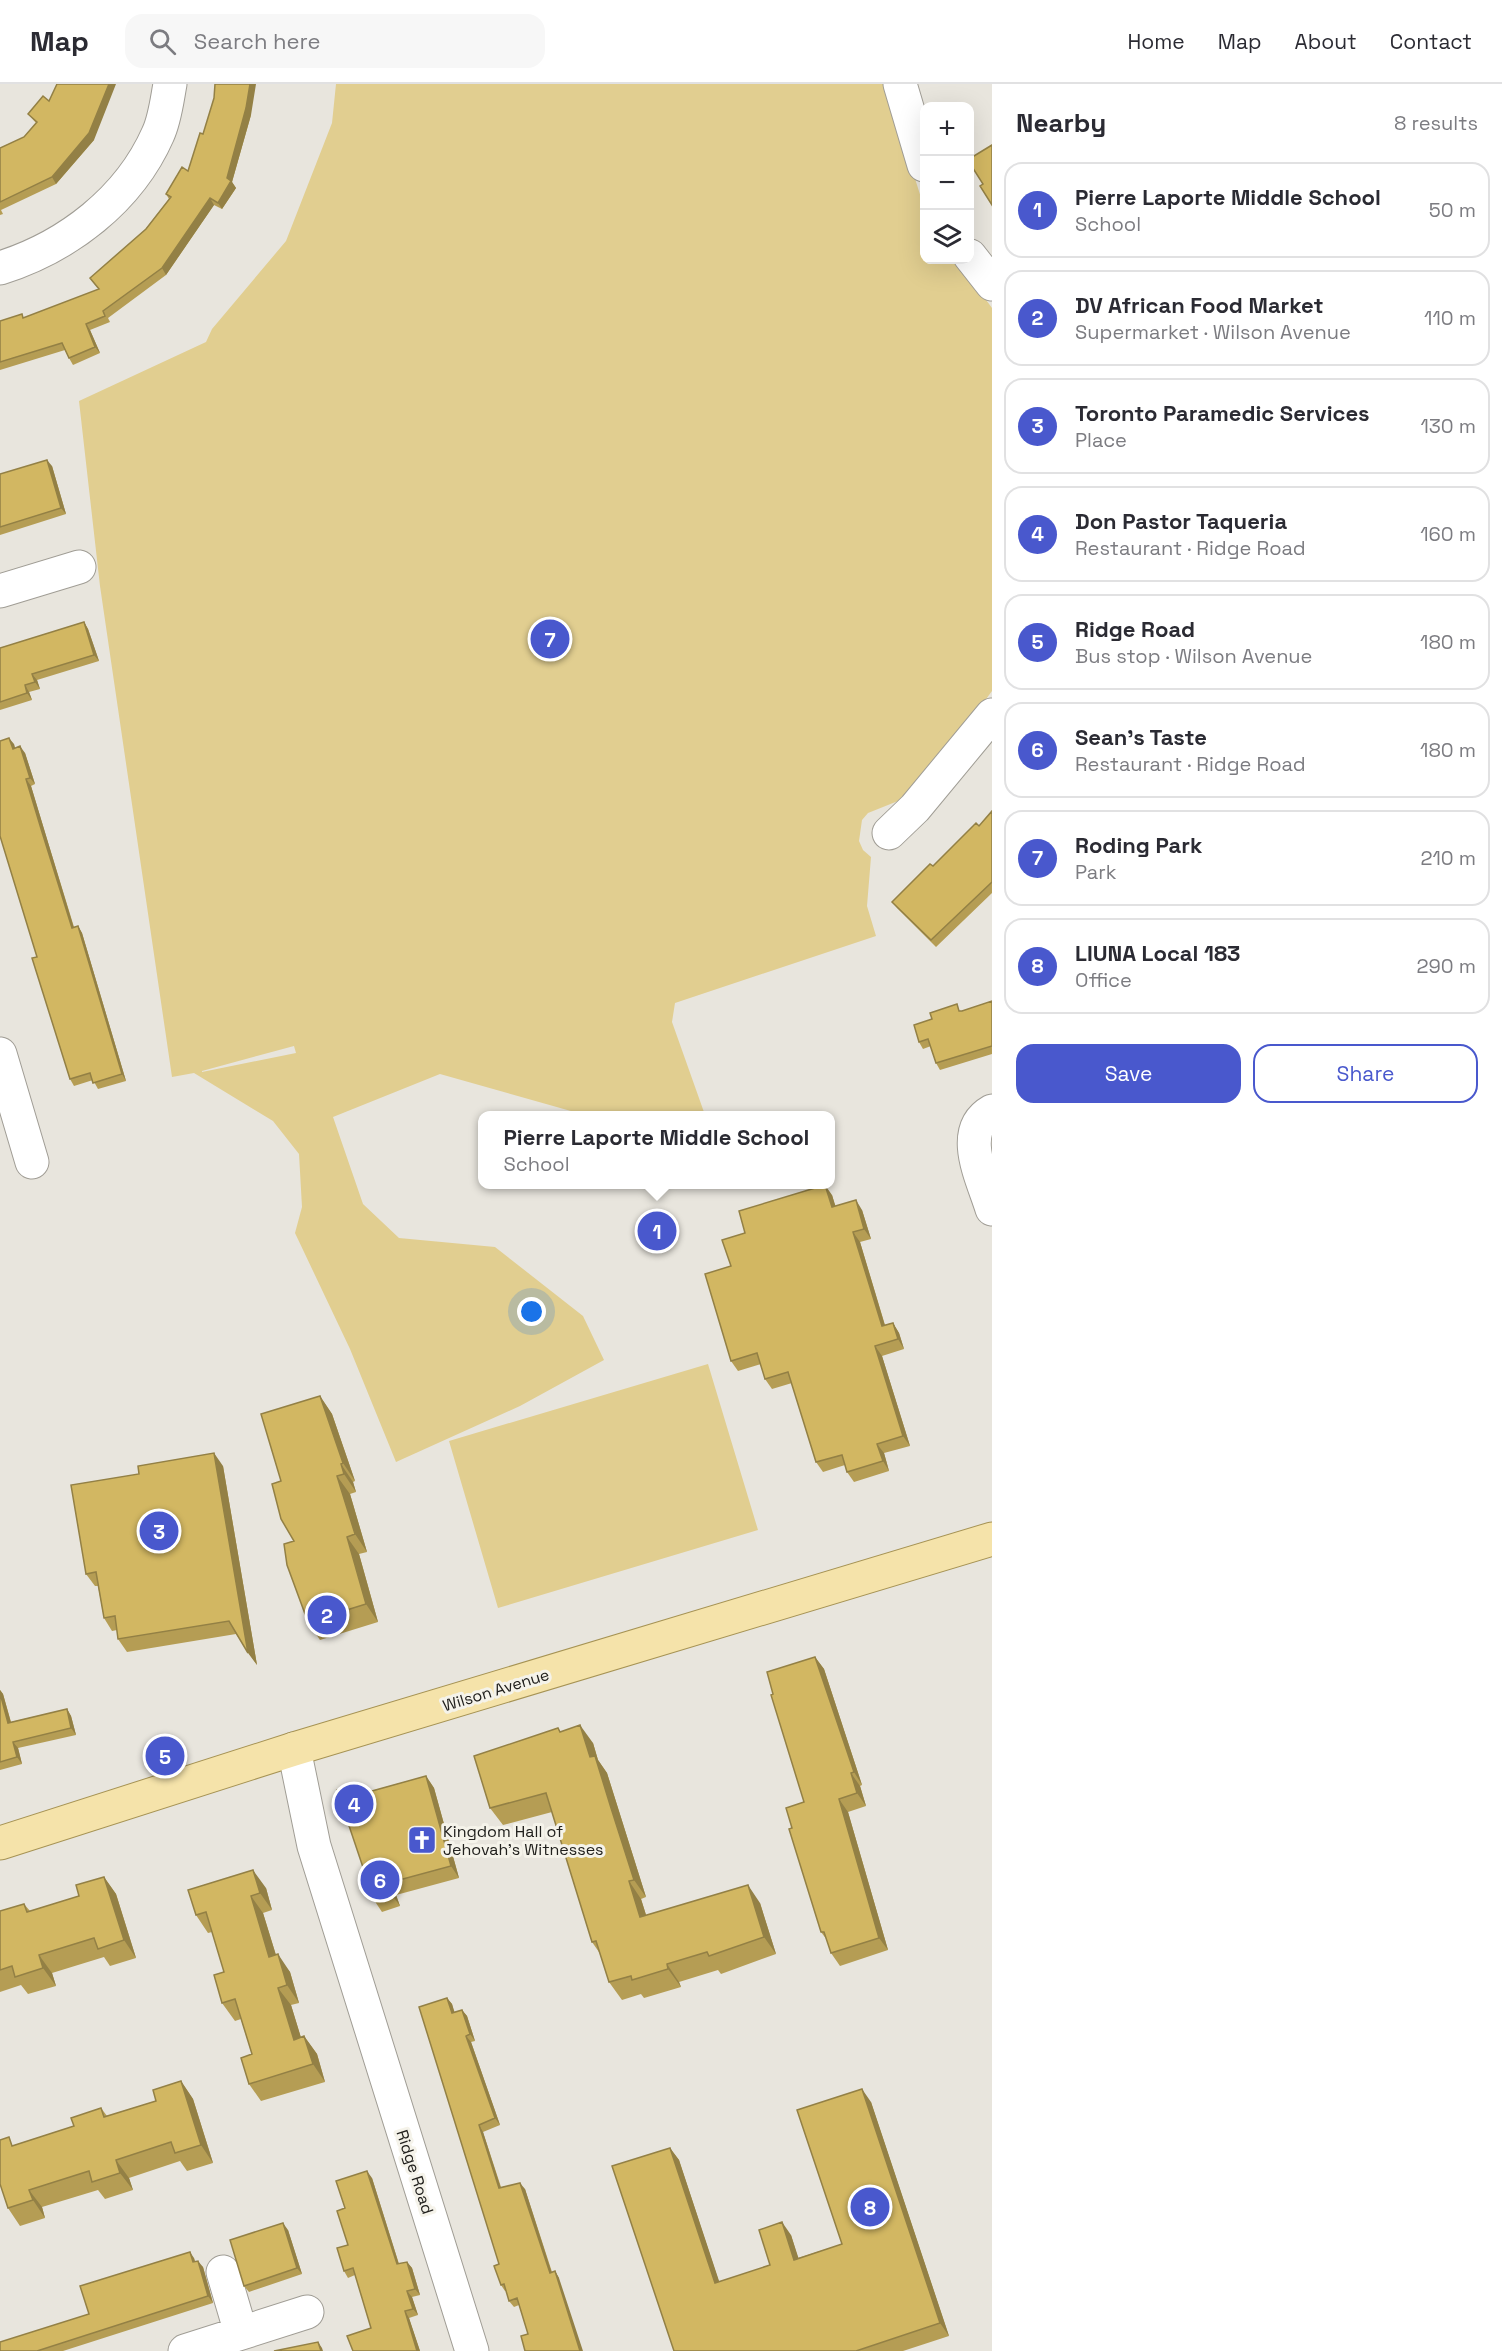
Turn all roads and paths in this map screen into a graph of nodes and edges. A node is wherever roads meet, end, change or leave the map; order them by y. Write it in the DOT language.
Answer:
graph roads {
  1 [pos="170,84"];
  2 [pos="900,84"];
  3 [pos="921,156"];
  4 [pos="974,262"];
  5 [pos="0,268"];
  6 [pos="992,284"];
  7 [pos="79,567"];
  8 [pos="0,591"];
  9 [pos="992,715"];
  10 [pos="889,833"];
  11 [pos="0,1054"];
  12 [pos="992,1111"];
  13 [pos="32,1162"];
  14 [pos="992,1209"];
  15 [pos="992,1539"];
  16 [pos="294,1749"];
  17 [pos="0,1843"];
  18 [pos="223,2272"];
  19 [pos="307,2312"];
  20 [pos="242,2333"];
  21 [pos="185,2351"];
  22 [pos="472,2351"];
  1 -- 5 [label="street"];
  2 -- 3 [label="street"];
  4 -- 6 [label="street"];
  7 -- 8 [label="street"];
  9 -- 10 [label="street"];
  11 -- 13 [label="street"];
  12 -- 14 [label="street"];
  15 -- 16 [label="main road, Wilson Avenue"];
  16 -- 17 [label="main road, Wilson Avenue"];
  16 -- 22 [label="street, Ridge Road"];
  18 -- 20 [label="street"];
  19 -- 20 [label="street"];
  20 -- 21 [label="street"];
}
